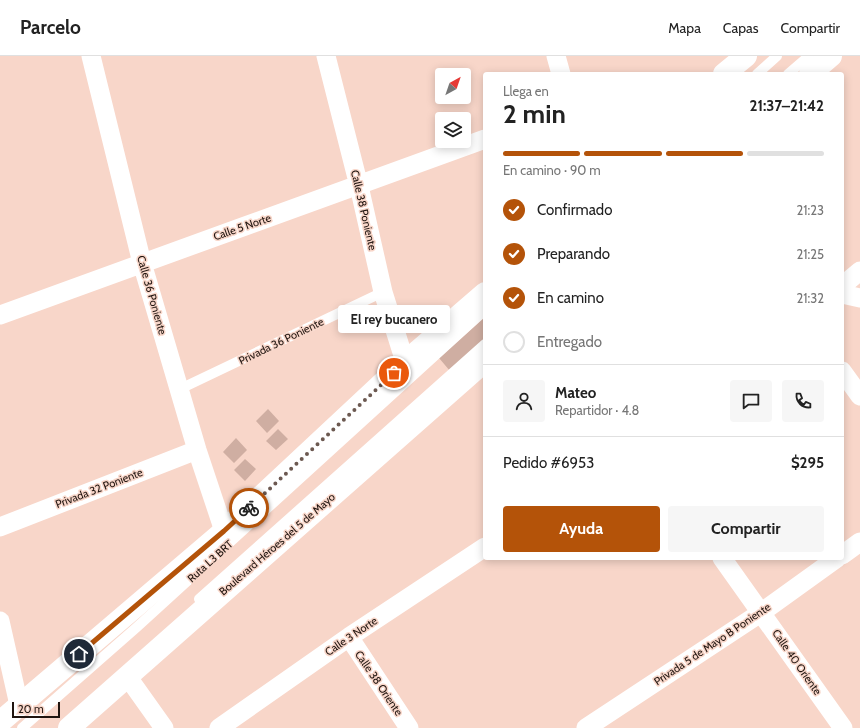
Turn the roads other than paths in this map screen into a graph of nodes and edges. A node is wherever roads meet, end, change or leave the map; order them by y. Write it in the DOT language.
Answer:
graph roads {
  1 [pos="91,56"];
  2 [pos="326,56"];
  3 [pos="556,56"];
  4 [pos="746,56"];
  5 [pos="777,56"];
  6 [pos="809,56"];
  7 [pos="831,56"];
  8 [pos="560,72"];
  9 [pos="726,72"];
  10 [pos="759,72"];
  11 [pos="790,72"];
  12 [pos="812,72"];
  13 [pos="483,140"];
  14 [pos="359,186"];
  15 [pos="142,262"];
  16 [pos="855,273"];
  17 [pos="844,284"];
  18 [pos="383,292"];
  19 [pos="844,294"];
  20 [pos="483,295"];
  21 [pos="860,298"];
  22 [pos="483,312"];
  23 [pos="0,315"];
  24 [pos="483,346"];
  25 [pos="405,362"];
  26 [pos="483,363"];
  27 [pos="844,374"];
  28 [pos="180,389"];
  29 [pos="860,396"];
  30 [pos="197,450"];
  31 [pos="0,527"];
  32 [pos="224,531"];
  33 [pos="860,542"];
  34 [pos="483,549"];
  35 [pos="844,554"];
  36 [pos="723,560"];
  37 [pos="834,560"];
  38 [pos="189,608"];
  39 [pos="762,612"];
  40 [pos="0,622"];
  41 [pos="172,624"];
  42 [pos="349,637"];
  43 [pos="127,676"];
  44 [pos="19,705"];
  45 [pos="0,722"];
  46 [pos="22,728"];
  47 [pos="59,728"];
  48 [pos="69,728"];
  49 [pos="164,728"];
  50 [pos="219,728"];
  51 [pos="409,728"];
  52 [pos="586,728"];
  53 [pos="843,728"];
  1 -- 15 [label="street, Calle 36 Poniente"];
  2 -- 14 [label="street, Calle 38 Poniente"];
  3 -- 8 [label="street"];
  4 -- 9 [label="main road"];
  5 -- 10 [label="lane"];
  6 -- 11 [label="lane"];
  7 -- 12 [label="main road"];
  13 -- 14 [label="street, Calle 5 Norte"];
  14 -- 15 [label="street, Calle 5 Norte"];
  14 -- 18 [label="street, Calle 38 Poniente"];
  15 -- 23 [label="street, Calle 5 Norte"];
  15 -- 28 [label="street, Calle 36 Poniente"];
  16 -- 17 [label="street"];
  18 -- 25 [label="street, Calle 38 Poniente"];
  18 -- 28 [label="lane, Privada 36 Poniente"];
  19 -- 21 [label="street"];
  20 -- 25 [label="main road"];
  22 -- 46 [label="lane, Ruta L3 BRT"];
  24 -- 38 [label="lane, Ruta L3 BRT"];
  25 -- 32 [label="main road"];
  26 -- 43 [label="main road, Boulevard Héroes del 5 de Mayo"];
  27 -- 29 [label="street"];
  28 -- 30 [label="street, Calle 36 Poniente"];
  30 -- 31 [label="street, Privada 32 Poniente"];
  30 -- 32 [label="street, Calle 36 Poniente"];
  32 -- 44 [label="main road"];
  33 -- 35 [label="street"];
  34 -- 42 [label="street, Calle 3 Norte"];
  36 -- 39 [label="street, Calle 40 Oriente"];
  37 -- 39 [label="street, Privada 5 de Mayo B Poniente"];
  39 -- 52 [label="street, Privada 5 de Mayo B Poniente"];
  39 -- 53 [label="street, Calle 40 Oriente"];
  40 -- 44 [label="street"];
  41 -- 47 [label="lane"];
  42 -- 50 [label="street, Calle 3 Norte"];
  42 -- 51 [label="street, Calle 38 Oriente"];
  43 -- 48 [label="main road, Boulevard Héroes del 5 de Mayo"];
  43 -- 49 [label="street"];
  44 -- 45 [label="main road"];
}
